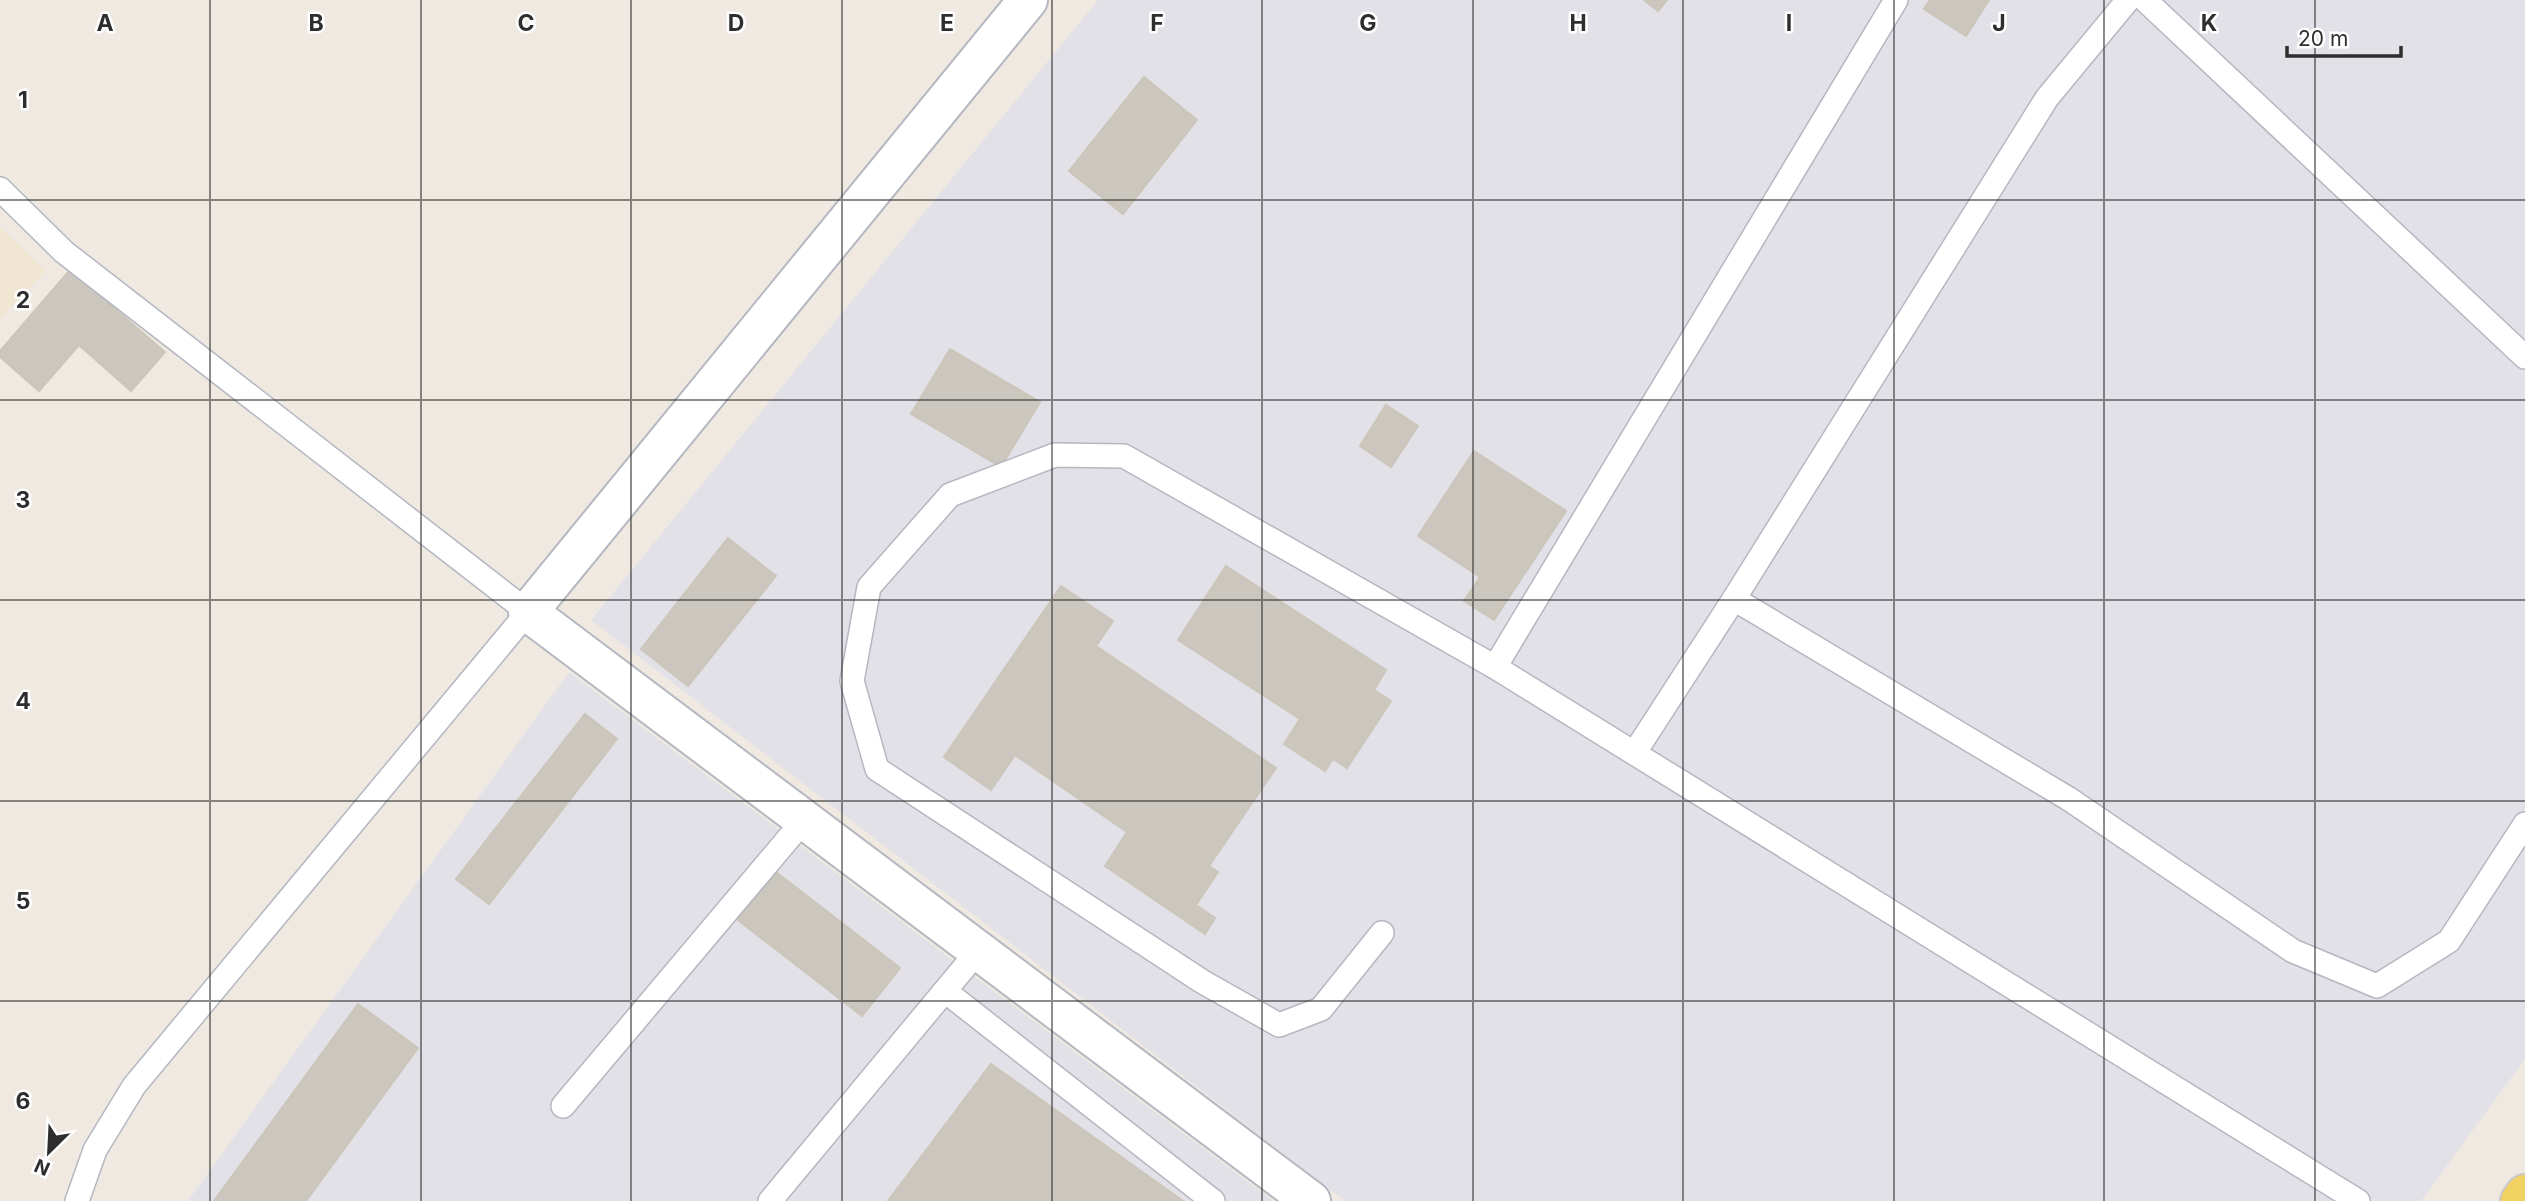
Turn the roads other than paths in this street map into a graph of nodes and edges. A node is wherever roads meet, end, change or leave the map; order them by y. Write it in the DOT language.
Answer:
graph roads {
  1 [pos="1028,0"];
  2 [pos="1896,0"];
  3 [pos="2128,0"];
  4 [pos="2145,0"];
  5 [pos="0,190"];
  6 [pos="2525,357"];
  7 [pos="1734,599"];
  8 [pos="528,612"];
  9 [pos="1495,667"];
  10 [pos="1635,752"];
  11 [pos="804,820"];
  12 [pos="2525,824"];
  13 [pos="1382,933"];
  14 [pos="978,951"];
  15 [pos="945,991"];
  16 [pos="563,1106"];
  17 [pos="2525,1194"];
  18 [pos="77,1201"];
  19 [pos="770,1201"];
  20 [pos="1213,1201"];
  21 [pos="1311,1201"];
  22 [pos="2358,1201"];
  23 [pos="2520,1201"];
  1 -- 8 [label="street"];
  2 -- 9 [label="lane"];
  3 -- 7 [label="lane"];
  4 -- 6 [label="lane"];
  5 -- 8 [label="lane"];
  7 -- 10 [label="lane"];
  7 -- 12 [label="lane"];
  8 -- 11 [label="street"];
  8 -- 18 [label="lane"];
  9 -- 10 [label="lane"];
  9 -- 13 [label="lane"];
  10 -- 22 [label="lane"];
  11 -- 14 [label="street"];
  11 -- 16 [label="lane"];
  14 -- 15 [label="lane"];
  14 -- 21 [label="street"];
  15 -- 19 [label="lane"];
  15 -- 20 [label="lane"];
  17 -- 23 [label="main road"];
}
